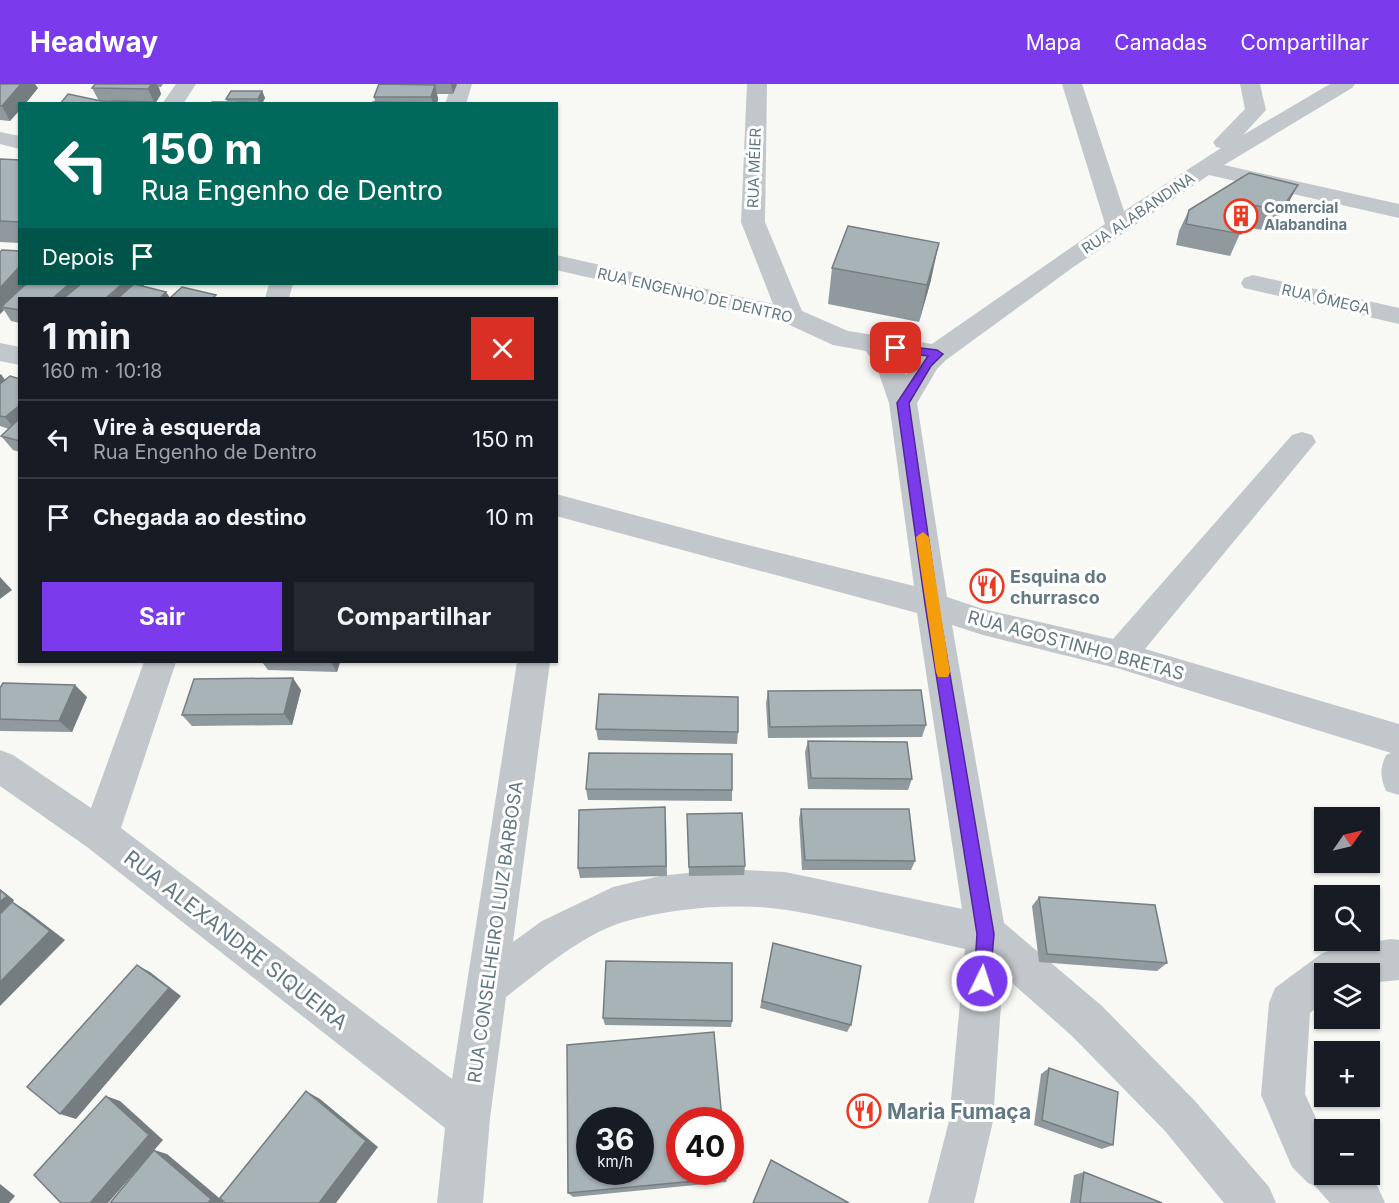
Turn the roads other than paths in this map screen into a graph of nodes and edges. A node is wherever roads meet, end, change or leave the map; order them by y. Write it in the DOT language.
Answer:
graph roads {
  1 [pos="186,84"];
  2 [pos="462,84"];
  3 [pos="757,84"];
  4 [pos="1072,84"];
  5 [pos="1250,84"];
  6 [pos="1345,84"];
  7 [pos="173,102"];
  8 [pos="457,102"];
  9 [pos="0,138"];
  10 [pos="18,142"];
  11 [pos="1209,165"];
  12 [pos="1399,211"];
  13 [pos="1118,227"];
  14 [pos="558,262"];
  15 [pos="1253,283"];
  16 [pos="791,316"];
  17 [pos="1399,316"];
  18 [pos="876,346"];
  19 [pos="0,352"];
  20 [pos="937,354"];
  21 [pos="18,356"];
  22 [pos="903,403"];
  23 [pos="1302,442"];
  24 [pos="558,506"];
  25 [pos="932,604"];
  26 [pos="1120,655"];
  27 [pos="160,663"];
  28 [pos="533,663"];
  29 [pos="1394,747"];
  30 [pos="0,766"];
  31 [pos="1399,780"];
  32 [pos="100,835"];
  33 [pos="986,934"];
  34 [pos="1399,960"];
  35 [pos="1366,963"];
  36 [pos="1314,984"];
  37 [pos="488,985"];
  38 [pos="468,1118"];
  39 [pos="1314,1157"];
  40 [pos="1344,1185"];
  41 [pos="460,1203"];
  42 [pos="951,1203"];
  43 [pos="1253,1203"];
  44 [pos="1362,1203"];
  1 -- 7 [label="street"];
  2 -- 8 [label="street"];
  3 -- 16 [label="street, RUA MÉIER"];
  4 -- 13 [label="street"];
  5 -- 11 [label="street"];
  6 -- 11 [label="street, RUA ALABANDINA"];
  9 -- 10 [label="street"];
  11 -- 12 [label="street"];
  11 -- 13 [label="street, RUA ALABANDINA"];
  13 -- 20 [label="street, RUA ALABANDINA"];
  14 -- 16 [label="street, RUA ENGENHO DE DENTRO"];
  15 -- 17 [label="street, RUA ÔMEGA"];
  16 -- 18 [label="street, RUA ENGENHO DE DENTRO"];
  18 -- 20 [label="street, RUA ENGENHO DE DENTRO"];
  18 -- 22 [label="street"];
  19 -- 21 [label="street"];
  20 -- 22 [label="street, RUA ALABANDINA"];
  22 -- 25 [label="street"];
  23 -- 26 [label="street"];
  24 -- 25 [label="street, RUA AGOSTINHO BRETAS"];
  25 -- 26 [label="street, RUA AGOSTINHO BRETAS"];
  25 -- 33 [label="street"];
  26 -- 29 [label="street, RUA AGOSTINHO BRETAS"];
  27 -- 32 [label="street"];
  28 -- 37 [label="street, RUA CONSELHEIRO LUIZ BARBOSA"];
  29 -- 31 [label="street"];
  30 -- 32 [label="street, RUA ALEXANDRE SIQUEIRA"];
  32 -- 38 [label="street, RUA ALEXANDRE SIQUEIRA"];
  33 -- 37 [label="street"];
  33 -- 42 [label="street"];
  33 -- 43 [label="street"];
  34 -- 35 [label="street"];
  36 -- 39 [label="street"];
  37 -- 38 [label="street, RUA CONSELHEIRO LUIZ BARBOSA"];
  38 -- 41 [label="street, RUA CONSELHEIRO LUIZ BARBOSA"];
  40 -- 44 [label="street"];
}
